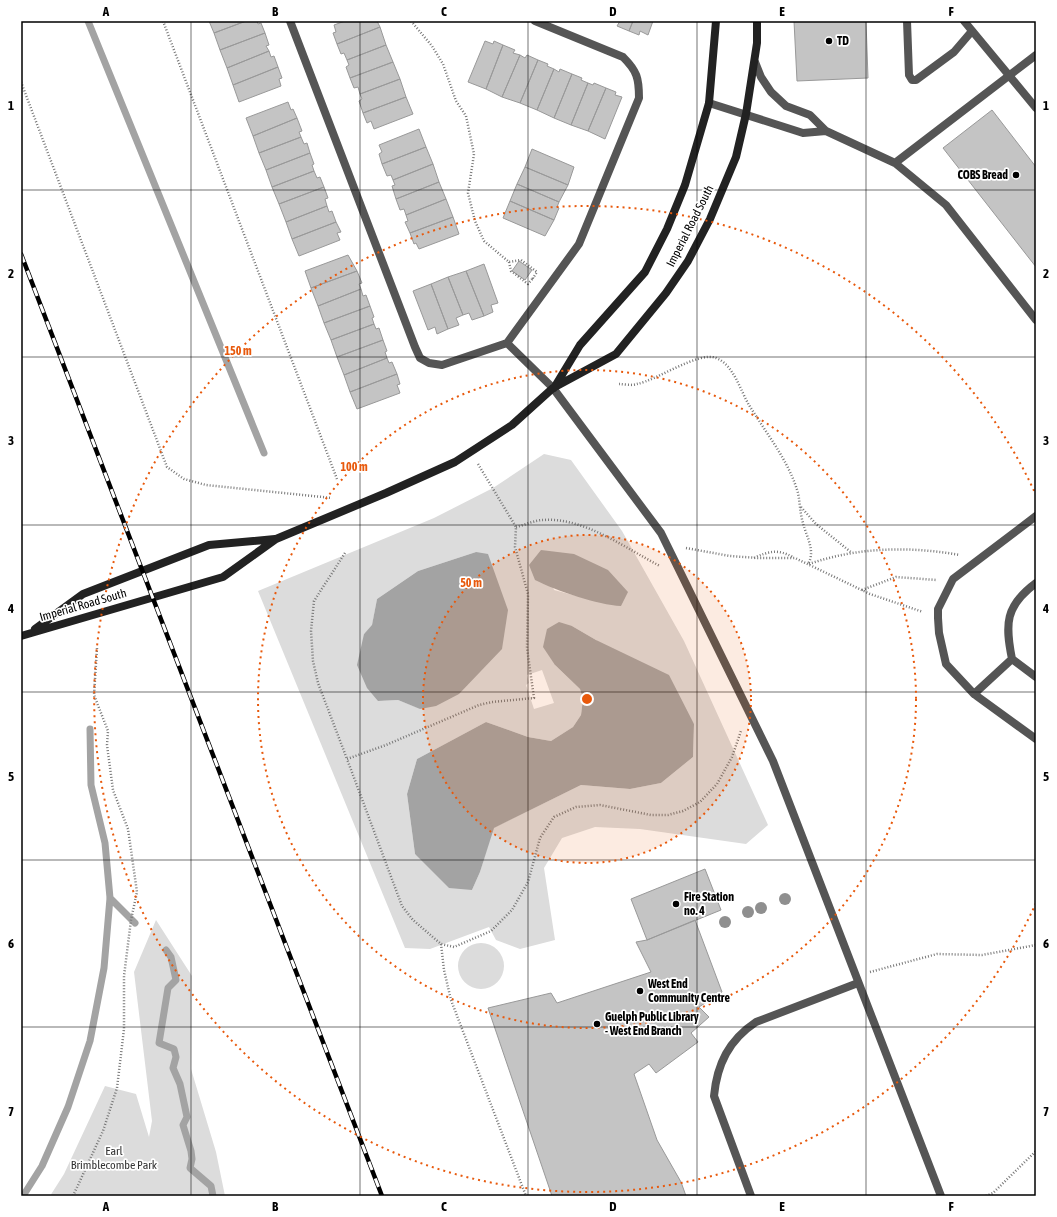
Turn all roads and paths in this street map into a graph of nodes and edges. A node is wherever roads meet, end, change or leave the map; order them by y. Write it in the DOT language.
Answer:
graph roads {
  1 [pos="163,21"];
  2 [pos="290,21"];
  3 [pos="411,21"];
  4 [pos="535,21"];
  5 [pos="716,21"];
  6 [pos="757,21"];
  7 [pos="907,21"];
  8 [pos="964,21"];
  9 [pos="972,32"];
  10 [pos="1036,54"];
  11 [pos="755,62"];
  12 [pos="1009,76"];
  13 [pos="21,82"];
  14 [pos="709,103"];
  15 [pos="1036,108"];
  16 [pos="746,114"];
  17 [pos="826,131"];
  18 [pos="895,163"];
  19 [pos="509,262"];
  20 [pos="533,278"];
  21 [pos="547,288"];
  22 [pos="1036,320"];
  23 [pos="507,343"];
  24 [pos="619,384"];
  25 [pos="553,388"];
  26 [pos="471,452"];
  27 [pos="337,479"];
  28 [pos="332,499"];
  29 [pos="800,506"];
  30 [pos="1036,516"];
  31 [pos="516,527"];
  32 [pos="276,539"];
  33 [pos="666,544"];
  34 [pos="345,553"];
  35 [pos="852,553"];
  36 [pos="753,558"];
  37 [pos="795,558"];
  38 [pos="980,558"];
  39 [pos="808,564"];
  40 [pos="681,574"];
  41 [pos="952,582"];
  42 [pos="1036,583"];
  43 [pos="862,590"];
  44 [pos="938,618"];
  45 [pos="30,633"];
  46 [pos="21,636"];
  47 [pos="97,648"];
  48 [pos="1012,659"];
  49 [pos="1036,676"];
  50 [pos="974,694"];
  51 [pos="750,715"];
  52 [pos="1036,739"];
  53 [pos="347,759"];
  54 [pos="441,944"];
  55 [pos="1036,945"];
  56 [pos="857,980"];
  57 [pos="1036,1151"];
  58 [pos="73,1196"];
  59 [pos="526,1196"];
  60 [pos="751,1196"];
  61 [pos="941,1196"];
  62 [pos="986,1196"];
  1 -- 27 [label="path"];
  2 -- 23 [label="lane"];
  3 -- 19 [label="path"];
  4 -- 21 [label="lane"];
  5 -- 14 [label="street, Imperial Road South"];
  6 -- 11 [label="street, Imperial Road South"];
  7 -- 9 [label="lane"];
  8 -- 9 [label="lane"];
  9 -- 12 [label="lane"];
  10 -- 12 [label="lane"];
  11 -- 16 [label="street, Imperial Road South"];
  11 -- 17 [label="lane"];
  12 -- 15 [label="lane"];
  12 -- 18 [label="lane"];
  13 -- 28 [label="path"];
  14 -- 16 [label="lane"];
  14 -- 25 [label="street, Imperial Road South"];
  16 -- 17 [label="lane"];
  16 -- 25 [label="street, Imperial Road South"];
  17 -- 18 [label="lane"];
  18 -- 22 [label="lane"];
  19 -- 20 [label="path"];
  19 -- 20 [label="path"];
  20 -- 21 [label="path"];
  21 -- 23 [label="lane"];
  23 -- 25 [label="lane"];
  24 -- 29 [label="path"];
  25 -- 26 [label="street, Imperial Road South"];
  25 -- 33 [label="lane"];
  26 -- 31 [label="path"];
  26 -- 32 [label="street, Imperial Road South"];
  29 -- 35 [label="path"];
  29 -- 39 [label="path"];
  30 -- 38 [label="lane"];
  31 -- 40 [label="path"];
  31 -- 53 [label="path"];
  32 -- 45 [label="street, Imperial Road South"];
  32 -- 45 [label="street, Imperial Road South"];
  33 -- 36 [label="path"];
  33 -- 40 [label="lane"];
  34 -- 53 [label="path"];
  35 -- 38 [label="path"];
  35 -- 39 [label="path"];
  36 -- 37 [label="path"];
  36 -- 37 [label="path"];
  37 -- 39 [label="path"];
  38 -- 41 [label="lane"];
  39 -- 43 [label="path"];
  40 -- 51 [label="lane"];
  41 -- 43 [label="path"];
  41 -- 44 [label="lane"];
  42 -- 48 [label="lane"];
  43 -- 44 [label="path"];
  44 -- 50 [label="lane"];
  45 -- 46 [label="street"];
  47 -- 58 [label="path"];
  48 -- 49 [label="lane"];
  48 -- 50 [label="lane"];
  50 -- 52 [label="lane"];
  51 -- 54 [label="path"];
  51 -- 56 [label="lane"];
  53 -- 54 [label="path"];
  54 -- 59 [label="path"];
  55 -- 56 [label="path"];
  56 -- 60 [label="lane"];
  56 -- 61 [label="lane"];
  57 -- 62 [label="path"];
}
